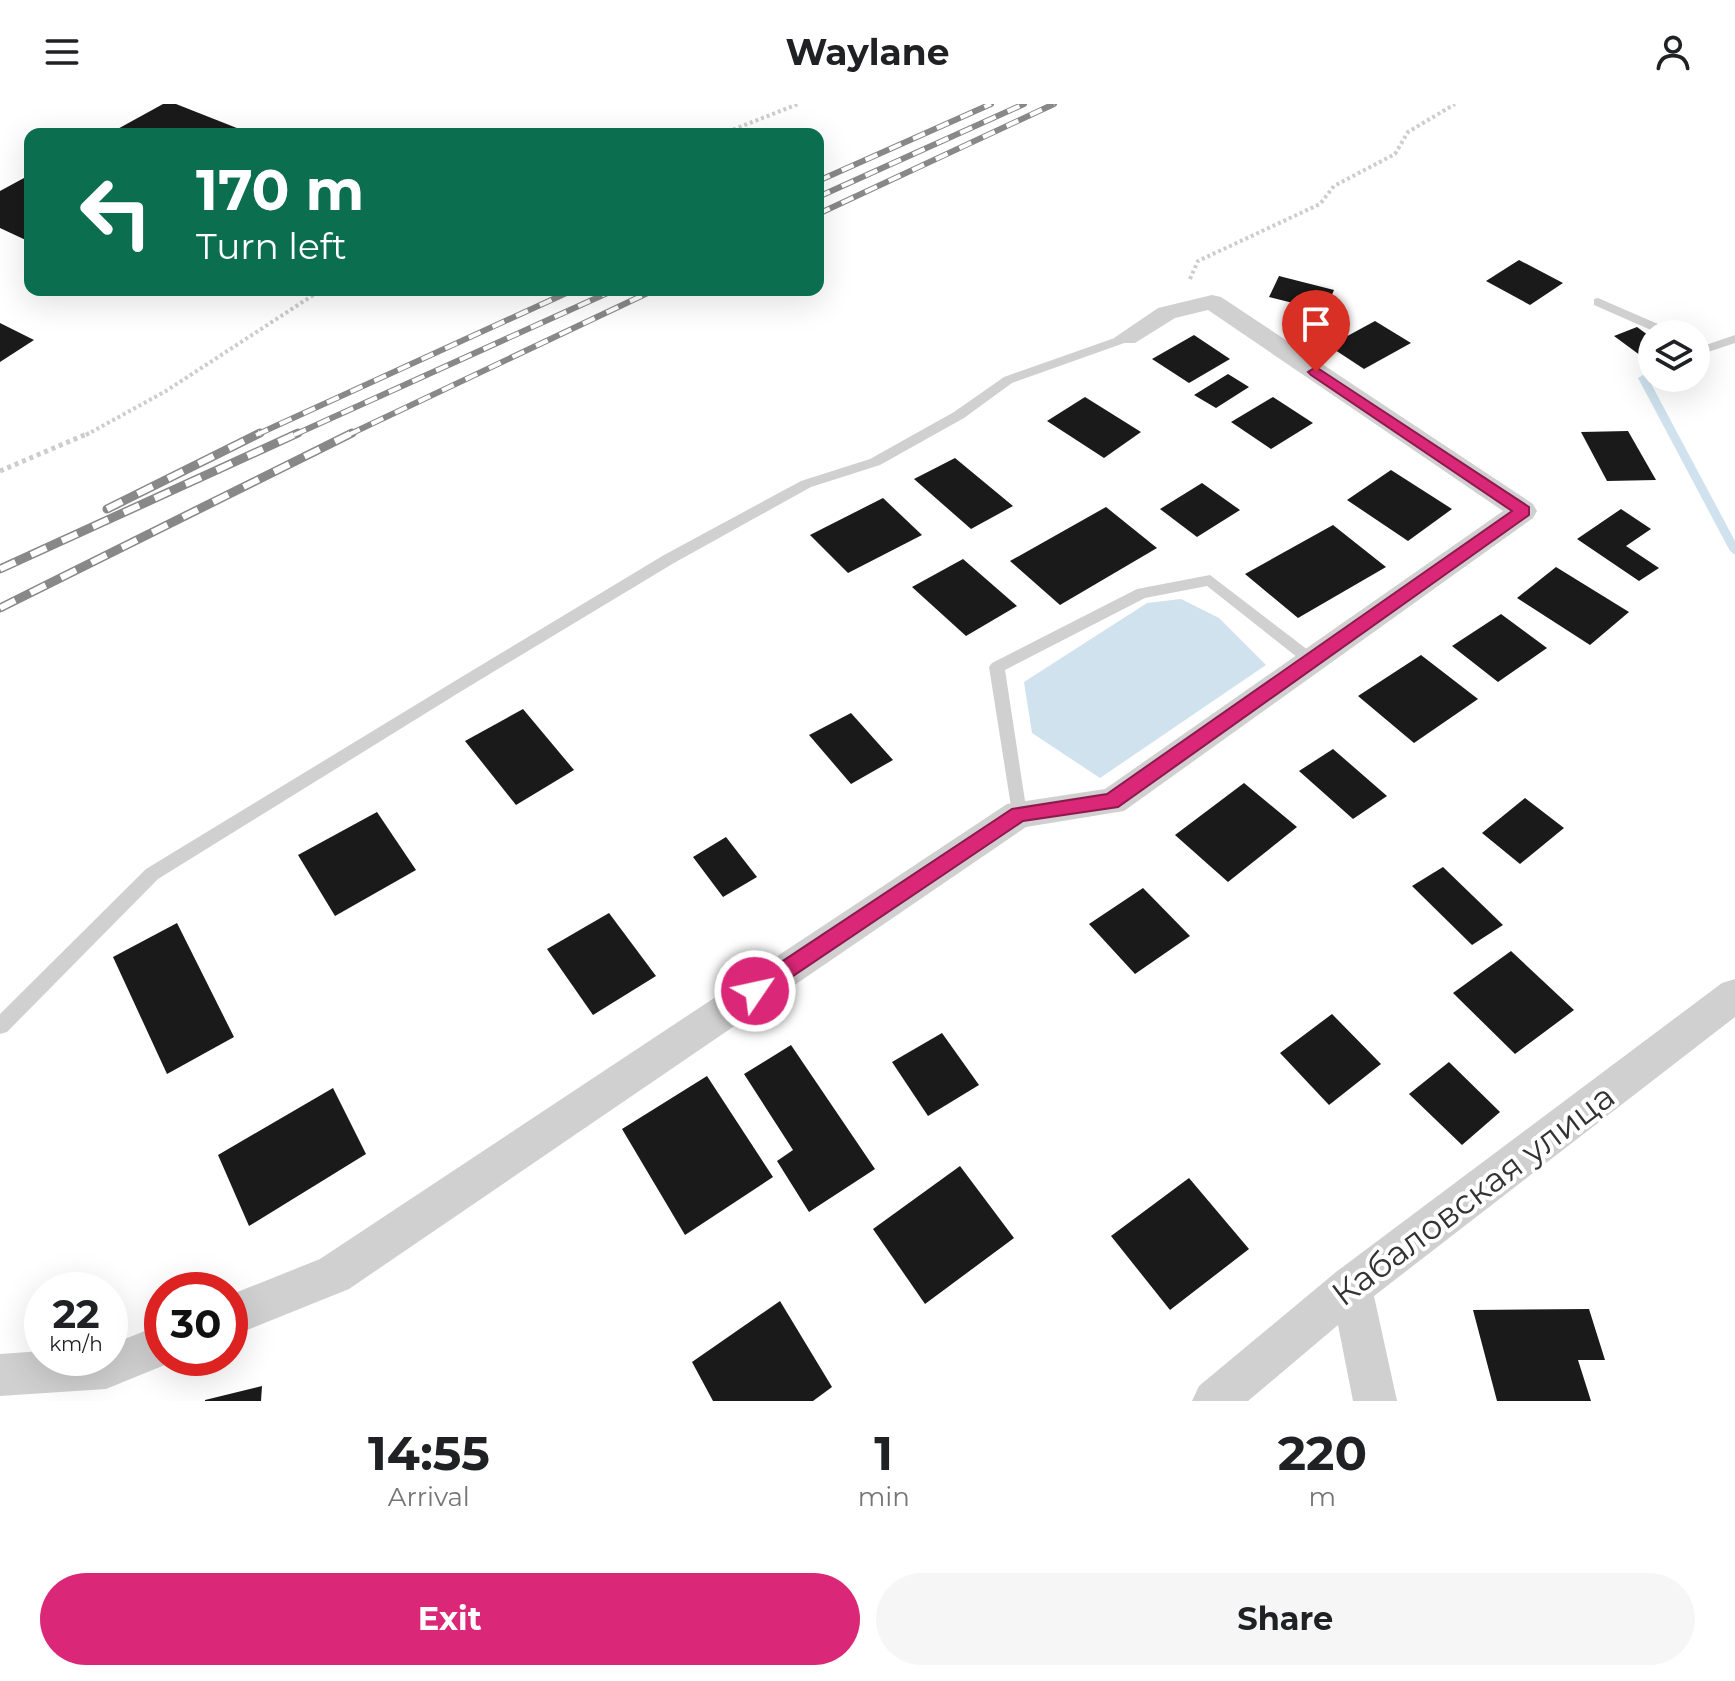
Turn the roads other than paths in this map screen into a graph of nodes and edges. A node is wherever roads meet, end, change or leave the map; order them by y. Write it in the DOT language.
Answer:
graph roads {
  1 [pos="1598,302"];
  2 [pos="1638,320"];
  3 [pos="1126,338"];
  4 [pos="1735,339"];
  5 [pos="1710,347"];
  6 [pos="1312,661"];
  7 [pos="1019,814"];
  8 [pos="1735,995"];
  9 [pos="0,1026"];
  10 [pos="1351,1287"];
  11 [pos="248,1309"];
  12 [pos="144,1352"];
  13 [pos="0,1375"];
  14 [pos="1214,1401"];
  15 [pos="1375,1401"];
  1 -- 2 [label="lane"];
  3 -- 6 [label="street"];
  3 -- 9 [label="lane"];
  4 -- 5 [label="lane"];
  6 -- 7 [label="street"];
  6 -- 7 [label="lane"];
  7 -- 11 [label="street"];
  8 -- 10 [label="street, Кабаловская улица"];
  10 -- 14 [label="street, Кабаловская улица"];
  10 -- 15 [label="street"];
  12 -- 13 [label="street"];
}
